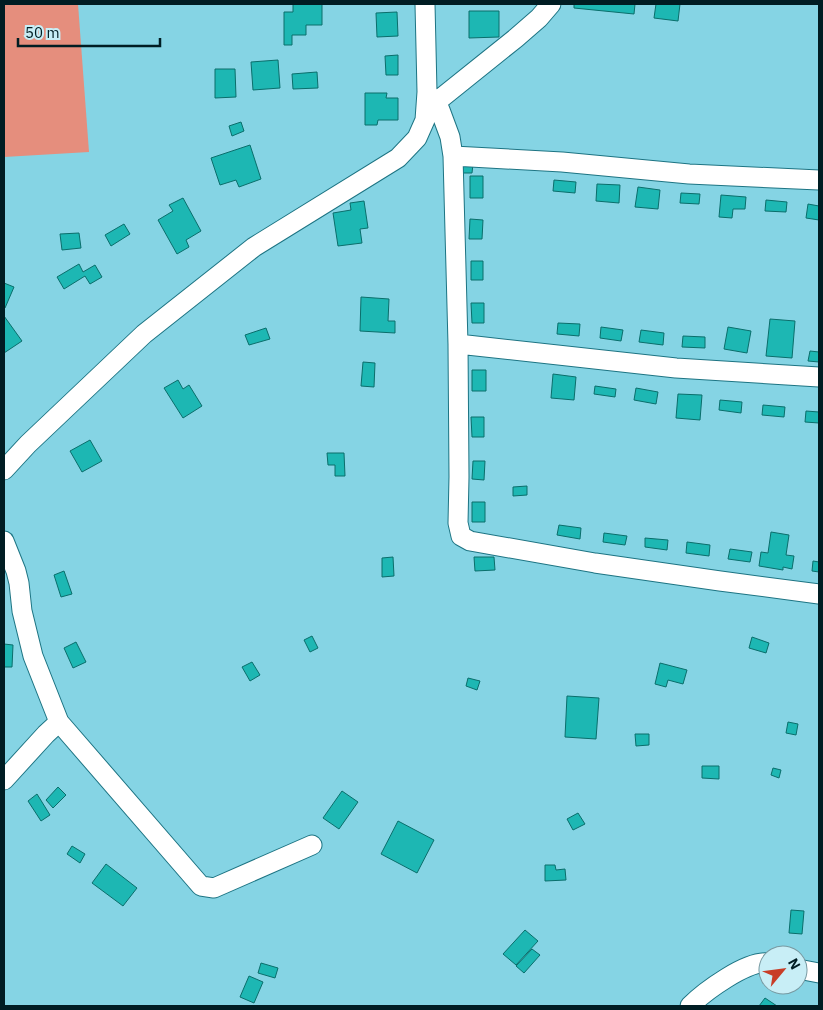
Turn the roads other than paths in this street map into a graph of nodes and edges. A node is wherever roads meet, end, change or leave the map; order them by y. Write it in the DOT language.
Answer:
graph roads {
  1 [pos="425,4"];
  2 [pos="551,4"];
  3 [pos="431,98"];
  4 [pos="453,156"];
  5 [pos="819,180"];
  6 [pos="458,344"];
  7 [pos="819,377"];
  8 [pos="4,470"];
  9 [pos="4,542"];
  10 [pos="819,594"];
  11 [pos="59,722"];
  12 [pos="4,780"];
  13 [pos="312,845"];
  14 [pos="758,964"];
  15 [pos="696,1004"];
  1 -- 3 [label="street"];
  2 -- 3 [label="street"];
  3 -- 4 [label="street"];
  3 -- 8 [label="street"];
  4 -- 5 [label="street"];
  4 -- 6 [label="street"];
  6 -- 7 [label="street"];
  6 -- 10 [label="street"];
  9 -- 11 [label="street"];
  11 -- 12 [label="street"];
  11 -- 13 [label="street"];
  14 -- 15 [label="street"];
}
